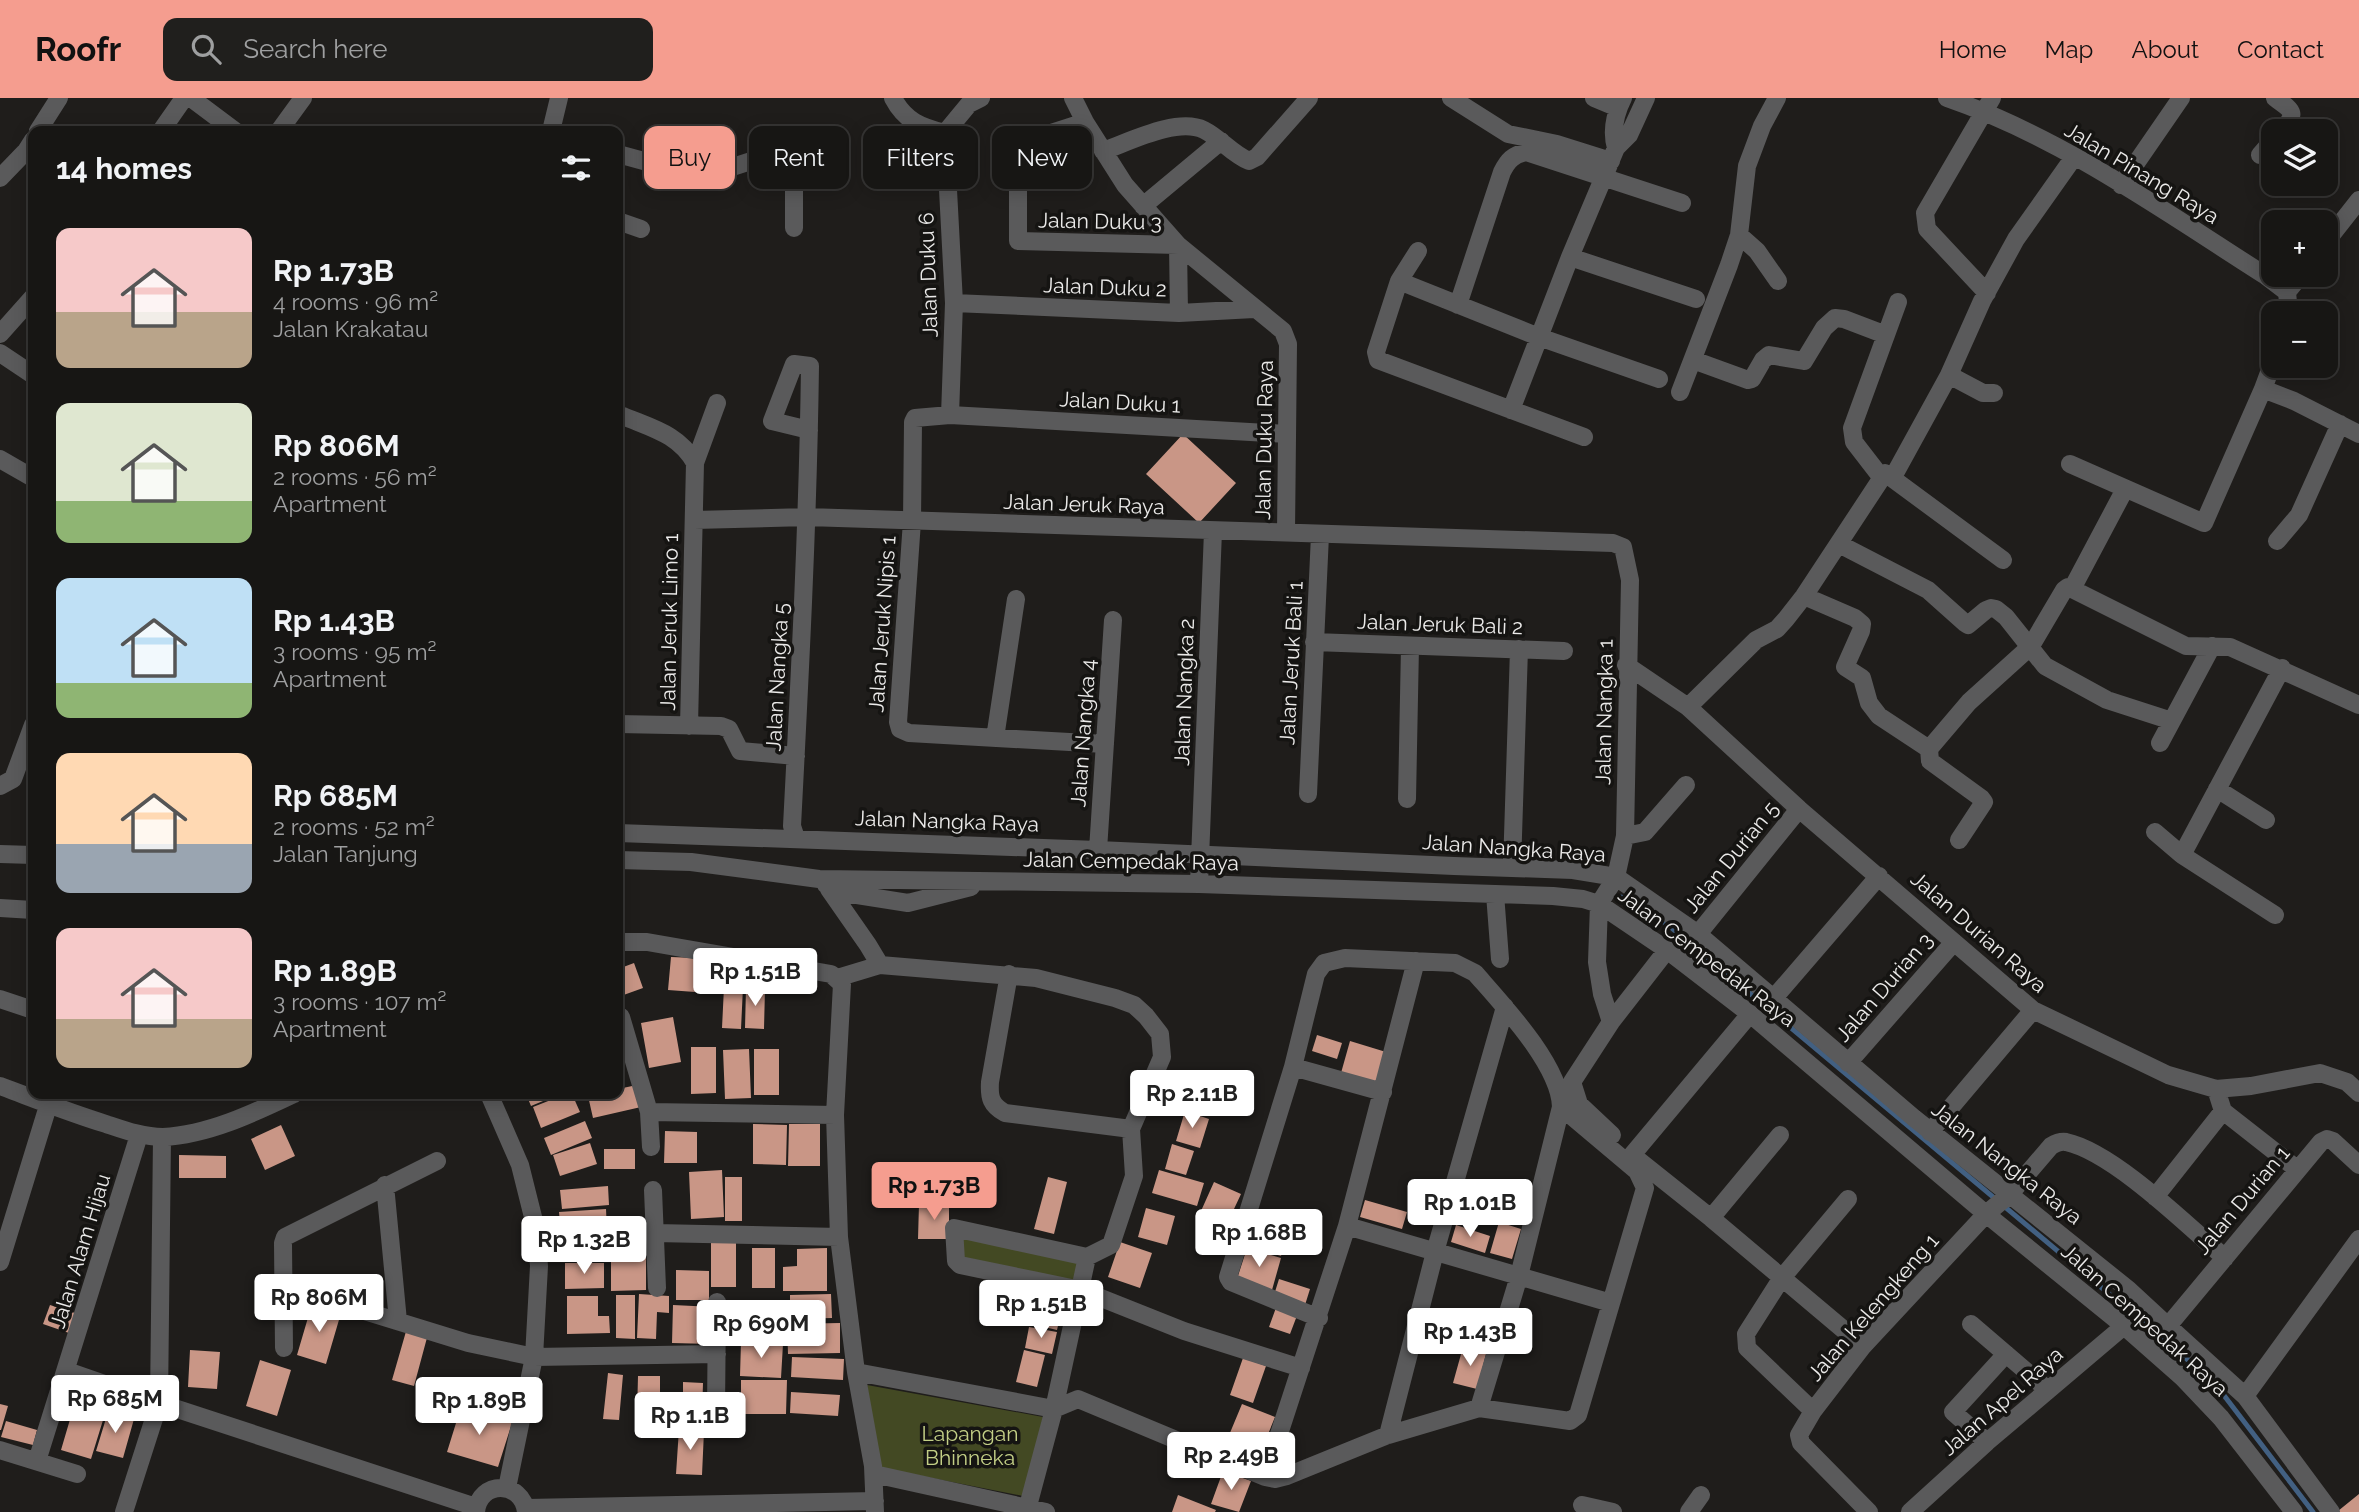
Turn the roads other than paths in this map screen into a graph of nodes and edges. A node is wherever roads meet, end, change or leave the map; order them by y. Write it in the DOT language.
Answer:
graph roads {
  1 [pos="59,98"];
  2 [pos="184,98"];
  3 [pos="191,98"];
  4 [pos="303,98"];
  5 [pos="559,98"];
  6 [pos="893,98"];
  7 [pos="981,98"];
  8 [pos="1073,98"];
  9 [pos="1308,98"];
  10 [pos="1451,98"];
  11 [pos="1594,98"];
  12 [pos="1646,98"];
  13 [pos="1777,98"];
  14 [pos="1947,98"];
  15 [pos="2181,98"];
  16 [pos="2275,98"];
  17 [pos="1620,103"];
  18 [pos="1989,105"];
  19 [pos="2292,119"];
  20 [pos="1085,122"];
  21 [pos="41,126"];
  22 [pos="164,126"];
  23 [pos="228,126"];
  24 [pos="283,126"];
  25 [pos="552,126"];
  26 [pos="918,126"];
  27 [pos="951,126"];
  28 [pos="1221,141"];
  29 [pos="1103,151"];
  30 [pos="28,152"];
  31 [pos="623,155"];
  32 [pos="1614,155"];
  33 [pos="2074,157"];
  34 [pos="0,178"];
  35 [pos="1604,179"];
  36 [pos="2121,185"];
  37 [pos="948,189"];
  38 [pos="2359,200"];
  39 [pos="1682,203"];
  40 [pos="1143,206"];
  41 [pos="623,223"];
  42 [pos="2338,227"];
  43 [pos="794,228"];
  44 [pos="641,229"];
  45 [pos="1739,235"];
  46 [pos="1178,245"];
  47 [pos="1418,251"];
  48 [pos="1570,257"];
  49 [pos="1399,281"];
  50 [pos="1778,281"];
  51 [pos="2291,287"];
  52 [pos="2287,292"];
  53 [pos="1986,293"];
  54 [pos="1696,299"];
  55 [pos="2288,301"];
  56 [pos="1898,302"];
  57 [pos="28,303"];
  58 [pos="954,303"];
  59 [pos="1458,305"];
  60 [pos="1254,309"];
  61 [pos="1179,313"];
  62 [pos="0,334"];
  63 [pos="1886,335"];
  64 [pos="1539,337"];
  65 [pos="0,353"];
  66 [pos="1693,360"];
  67 [pos="28,372"];
  68 [pos="1949,375"];
  69 [pos="2267,378"];
  70 [pos="1659,379"];
  71 [pos="2263,389"];
  72 [pos="1681,392"];
  73 [pos="1994,393"];
  74 [pos="717,403"];
  75 [pos="1511,410"];
  76 [pos="950,415"];
  77 [pos="623,416"];
  78 [pos="2340,424"];
  79 [pos="809,430"];
  80 [pos="2359,434"];
  81 [pos="1287,435"];
  82 [pos="1584,437"];
  83 [pos="0,458"];
  84 [pos="695,463"];
  85 [pos="2070,464"];
  86 [pos="28,475"];
  87 [pos="1887,477"];
  88 [pos="2125,489"];
  89 [pos="807,517"];
  90 [pos="694,520"];
  91 [pos="912,521"];
  92 [pos="1213,531"];
  93 [pos="1286,532"];
  94 [pos="1320,535"];
  95 [pos="2277,541"];
  96 [pos="1839,544"];
  97 [pos="1623,547"];
  98 [pos="2004,560"];
  99 [pos="2073,587"];
  100 [pos="1804,596"];
  101 [pos="1016,599"];
  102 [pos="1113,620"];
  103 [pos="1314,642"];
  104 [pos="1410,646"];
  105 [pos="2031,646"];
  106 [pos="2212,646"];
  107 [pos="1519,649"];
  108 [pos="1564,650"];
  109 [pos="1626,665"];
  110 [pos="2283,668"];
  111 [pos="2359,705"];
  112 [pos="1688,707"];
  113 [pos="2172,721"];
  114 [pos="623,724"];
  115 [pos="689,726"];
  116 [pos="28,738"];
  117 [pos="995,738"];
  118 [pos="1105,744"];
  119 [pos="2160,744"];
  120 [pos="1929,749"];
  121 [pos="796,757"];
  122 [pos="1686,785"];
  123 [pos="0,786"];
  124 [pos="2217,789"];
  125 [pos="1308,794"];
  126 [pos="1407,799"];
  127 [pos="1799,808"];
  128 [pos="2266,820"];
  129 [pos="2155,832"];
  130 [pos="623,833"];
  131 [pos="690,834"];
  132 [pos="1625,836"];
  133 [pos="796,838"];
  134 [pos="1959,840"];
  135 [pos="1098,850"];
  136 [pos="0,854"];
  137 [pos="28,855"];
  138 [pos="1200,855"];
  139 [pos="2182,855"];
  140 [pos="623,860"];
  141 [pos="691,862"];
  142 [pos="1512,867"];
  143 [pos="1879,876"];
  144 [pos="1616,877"];
  145 [pos="824,884"];
  146 [pos="1199,884"];
  147 [pos="1495,894"];
  148 [pos="1599,904"];
  149 [pos="0,908"];
  150 [pos="28,910"];
  151 [pos="2275,915"];
  152 [pos="1698,934"];
  153 [pos="623,942"];
  154 [pos="1954,942"];
  155 [pos="1667,950"];
  156 [pos="1500,959"];
  157 [pos="1416,961"];
  158 [pos="880,965"];
  159 [pos="1009,974"];
  160 [pos="837,978"];
  161 [pos="0,999"];
  162 [pos="1773,999"];
  163 [pos="1505,1007"];
  164 [pos="28,1008"];
  165 [pos="2033,1010"];
  166 [pos="1746,1018"];
  167 [pos="1611,1022"];
  168 [pos="623,1024"];
  169 [pos="1848,1063"];
  170 [pos="1293,1067"];
  171 [pos="0,1086"];
  172 [pos="2216,1088"];
  173 [pos="1383,1092"];
  174 [pos="2359,1093"];
  175 [pos="28,1098"];
  176 [pos="31,1099"];
  177 [pos="283,1099"];
  178 [pos="491,1099"];
  179 [pos="48,1106"];
  180 [pos="1561,1107"];
  181 [pos="2223,1111"];
  182 [pos="649,1112"];
  183 [pos="835,1115"];
  184 [pos="1131,1129"];
  185 [pos="1930,1132"];
  186 [pos="139,1135"];
  187 [pos="1780,1135"];
  188 [pos="162,1137"];
  189 [pos="651,1147"];
  190 [pos="1632,1154"];
  191 [pos="437,1161"];
  192 [pos="2359,1165"];
  193 [pos="2297,1169"];
  194 [pos="386,1185"];
  195 [pos="653,1191"];
  196 [pos="2010,1194"];
  197 [pos="2155,1197"];
  198 [pos="1848,1199"];
  199 [pos="1986,1214"];
  200 [pos="1711,1218"];
  201 [pos="1347,1226"];
  202 [pos="655,1233"];
  203 [pos="839,1237"];
  204 [pos="2359,1239"];
  205 [pos="1436,1252"];
  206 [pos="1087,1257"];
  207 [pos="2225,1258"];
  208 [pos="0,1262"];
  209 [pos="1519,1276"];
  210 [pos="1781,1279"];
  211 [pos="283,1286"];
  212 [pos="657,1288"];
  213 [pos="1081,1290"];
  214 [pos="717,1302"];
  215 [pos="1611,1303"];
  216 [pos="1319,1318"];
  217 [pos="398,1321"];
  218 [pos="1971,1324"];
  219 [pos="2124,1326"];
  220 [pos="2168,1326"];
  221 [pos="1863,1346"];
  222 [pos="284,1348"];
  223 [pos="717,1354"];
  224 [pos="2006,1354"];
  225 [pos="534,1357"];
  226 [pos="1301,1368"];
  227 [pos="67,1371"];
  228 [pos="856,1372"];
  229 [pos="2048,1390"];
  230 [pos="2245,1396"];
  231 [pos="159,1404"];
  232 [pos="1479,1408"];
  233 [pos="1054,1409"];
  234 [pos="716,1411"];
  235 [pos="1813,1411"];
  236 [pos="1388,1434"];
  237 [pos="1987,1442"];
  238 [pos="0,1450"];
  239 [pos="37,1461"];
  240 [pos="77,1474"];
  241 [pos="874,1474"];
  242 [pos="1265,1477"];
  243 [pos="507,1488"];
  244 [pos="1700,1495"];
  245 [pos="1582,1505"];
  246 [pos="875,1506"];
  247 [pos="1028,1506"];
  248 [pos="476,1509"];
  249 [pos="526,1510"];
  250 [pos="124,1512"];
  251 [pos="1046,1512"];
  252 [pos="1613,1512"];
  253 [pos="1689,1512"];
  254 [pos="1869,1512"];
  255 [pos="1910,1512"];
  256 [pos="2294,1512"];
  257 [pos="2331,1512"];
  1 -- 21 [label="street"];
  2 -- 22 [label="street"];
  3 -- 23 [label="street"];
  4 -- 24 [label="street"];
  5 -- 25 [label="street"];
  6 -- 26 [label="street"];
  7 -- 27 [label="street"];
  8 -- 20 [label="street, Jalan Duku Raya"];
  9 -- 28 [label="street"];
  10 -- 32 [label="street"];
  11 -- 17 [label="street"];
  12 -- 32 [label="street"];
  13 -- 45 [label="street"];
  14 -- 18 [label="street, Jalan Pinang Raya"];
  15 -- 36 [label="street"];
  16 -- 19 [label="street"];
  17 -- 32 [label="street"];
  18 -- 33 [label="street, Jalan Pinang Raya"];
  18 -- 53 [label="street"];
  20 -- 29 [label="street, Jalan Duku Raya"];
  20 -- 46 [label="street, Jalan Duku 3"];
  28 -- 29 [label="street"];
  28 -- 40 [label="street"];
  29 -- 40 [label="street, Jalan Duku Raya"];
  30 -- 34 [label="street"];
  31 -- 43 [label="street"];
  32 -- 35 [label="street"];
  33 -- 36 [label="street, Jalan Pinang Raya"];
  33 -- 53 [label="street"];
  35 -- 39 [label="street"];
  35 -- 48 [label="street"];
  35 -- 59 [label="street"];
  36 -- 52 [label="street, Jalan Pinang Raya"];
  37 -- 58 [label="street, Jalan Duku 6"];
  38 -- 42 [label="street"];
  40 -- 46 [label="street, Jalan Duku Raya"];
  41 -- 44 [label="street"];
  45 -- 50 [label="street"];
  45 -- 66 [label="street"];
  46 -- 60 [label="street, Jalan Duku Raya"];
  46 -- 61 [label="street"];
  47 -- 49 [label="street"];
  48 -- 54 [label="street"];
  48 -- 64 [label="street"];
  49 -- 59 [label="street"];
  49 -- 75 [label="street"];
  51 -- 52 [label="street"];
  52 -- 55 [label="street"];
  53 -- 68 [label="street"];
  56 -- 63 [label="street"];
  57 -- 62 [label="street"];
  58 -- 61 [label="street, Jalan Duku 2"];
  58 -- 76 [label="street, Jalan Duku 6"];
  59 -- 64 [label="street"];
  60 -- 61 [label="street, Jalan Duku 2"];
  60 -- 81 [label="street, Jalan Duku Raya"];
  63 -- 66 [label="street"];
  63 -- 87 [label="street"];
  64 -- 70 [label="street"];
  64 -- 75 [label="street"];
  65 -- 67 [label="street"];
  66 -- 72 [label="street"];
  68 -- 73 [label="street"];
  68 -- 87 [label="street"];
  69 -- 71 [label="street"];
  71 -- 78 [label="street"];
  71 -- 88 [label="street"];
  74 -- 84 [label="street"];
  75 -- 82 [label="street"];
  76 -- 81 [label="street, Jalan Duku 1"];
  76 -- 91 [label="street, Jalan Duku 1"];
  77 -- 84 [label="street"];
  78 -- 80 [label="street"];
  78 -- 95 [label="street"];
  79 -- 89 [label="street, Jalan Nangka 5"];
  81 -- 93 [label="street, Jalan Duku Raya"];
  83 -- 86 [label="street"];
  84 -- 90 [label="street"];
  85 -- 88 [label="street"];
  87 -- 96 [label="street"];
  87 -- 98 [label="street"];
  88 -- 99 [label="street"];
  89 -- 90 [label="street, Jalan Jeruk Raya"];
  89 -- 91 [label="street, Jalan Jeruk Raya"];
  89 -- 121 [label="street, Jalan Nangka 5"];
  90 -- 115 [label="street, Jalan Jeruk Limo 1"];
  91 -- 92 [label="street, Jalan Jeruk Raya"];
  91 -- 117 [label="street, Jalan Jeruk Nipis 1"];
  92 -- 93 [label="street, Jalan Jeruk Raya"];
  92 -- 138 [label="street, Jalan Nangka 2"];
  93 -- 94 [label="street, Jalan Jeruk Raya"];
  94 -- 97 [label="street, Jalan Jeruk Raya"];
  94 -- 103 [label="street, Jalan Jeruk Bali 1"];
  96 -- 100 [label="street"];
  96 -- 105 [label="street"];
  97 -- 109 [label="street, Jalan Nangka 1"];
  99 -- 105 [label="street"];
  99 -- 106 [label="street"];
  100 -- 112 [label="street"];
  100 -- 120 [label="street"];
  101 -- 117 [label="street"];
  102 -- 118 [label="street, Jalan Nangka 4"];
  103 -- 104 [label="street, Jalan Jeruk Bali 2"];
  103 -- 125 [label="street, Jalan Jeruk Bali 1"];
  104 -- 107 [label="street, Jalan Jeruk Bali 2"];
  104 -- 126 [label="street"];
  105 -- 113 [label="street"];
  105 -- 120 [label="street"];
  106 -- 110 [label="street"];
  106 -- 113 [label="street"];
  107 -- 108 [label="street, Jalan Jeruk Bali 2"];
  107 -- 142 [label="street"];
  109 -- 112 [label="street, Jalan Durian Raya"];
  109 -- 132 [label="street, Jalan Nangka 1"];
  110 -- 111 [label="street"];
  110 -- 124 [label="street"];
  112 -- 127 [label="street, Jalan Durian Raya"];
  113 -- 119 [label="street"];
  114 -- 115 [label="street"];
  115 -- 121 [label="street"];
  116 -- 123 [label="street"];
  117 -- 118 [label="street"];
  118 -- 135 [label="street, Jalan Nangka 4"];
  120 -- 134 [label="street"];
  121 -- 133 [label="street, Jalan Nangka 5"];
  122 -- 132 [label="street"];
  124 -- 128 [label="street"];
  124 -- 139 [label="street"];
  127 -- 143 [label="street, Jalan Durian Raya"];
  127 -- 152 [label="street, Jalan Durian 5"];
  129 -- 139 [label="street"];
  130 -- 131 [label="street, Jalan Nangka Raya"];
  131 -- 133 [label="street, Jalan Nangka Raya"];
  131 -- 141 [label="street"];
  132 -- 144 [label="street, Jalan Nangka 1"];
  133 -- 135 [label="street, Jalan Nangka Raya"];
  135 -- 138 [label="street, Jalan Nangka Raya"];
  136 -- 137 [label="street"];
  138 -- 142 [label="street, Jalan Nangka Raya"];
  138 -- 146 [label="street, Jalan Nangka 2"];
  139 -- 151 [label="street"];
  140 -- 141 [label="street, Jalan Cempedak Raya"];
  141 -- 145 [label="street, Jalan Cempedak Raya"];
  142 -- 144 [label="street, Jalan Nangka Raya"];
  143 -- 154 [label="street, Jalan Durian Raya"];
  143 -- 162 [label="street"];
  144 -- 148 [label="street, Jalan Nangka 1"];
  144 -- 152 [label="street, Jalan Nangka Raya"];
  145 -- 146 [label="street, Jalan Cempedak Raya"];
  145 -- 158 [label="street"];
  146 -- 147 [label="street, Jalan Cempedak Raya"];
  147 -- 148 [label="street, Jalan Cempedak Raya"];
  147 -- 156 [label="street"];
  148 -- 155 [label="street, Jalan Cempedak Raya"];
  148 -- 167 [label="street"];
  149 -- 150 [label="street"];
  152 -- 162 [label="street, Jalan Nangka Raya"];
  153 -- 160 [label="street"];
  154 -- 165 [label="street, Jalan Durian Raya"];
  154 -- 169 [label="street, Jalan Durian 3"];
  155 -- 166 [label="street, Jalan Cempedak Raya"];
  155 -- 167 [label="street"];
  157 -- 163 [label="street"];
  157 -- 170 [label="street"];
  157 -- 173 [label="street"];
  158 -- 159 [label="street"];
  158 -- 160 [label="street"];
  159 -- 184 [label="street"];
  159 -- 184 [label="street"];
  160 -- 183 [label="street"];
  161 -- 164 [label="street"];
  162 -- 169 [label="street, Jalan Nangka Raya"];
  163 -- 180 [label="street"];
  163 -- 205 [label="street"];
  165 -- 172 [label="street, Jalan Durian Raya"];
  165 -- 185 [label="street"];
  166 -- 190 [label="street"];
  166 -- 199 [label="street, Jalan Cempedak Raya"];
  167 -- 190 [label="street"];
  168 -- 182 [label="street"];
  169 -- 185 [label="street, Jalan Nangka Raya"];
  170 -- 173 [label="street"];
  170 -- 216 [label="street"];
  171 -- 175 [label="street"];
  172 -- 174 [label="street, Jalan Durian Raya"];
  172 -- 181 [label="street"];
  173 -- 201 [label="street"];
  176 -- 179 [label="street"];
  177 -- 188 [label="street"];
  178 -- 225 [label="street"];
  179 -- 186 [label="street"];
  179 -- 208 [label="street"];
  180 -- 209 [label="street"];
  180 -- 215 [label="street"];
  181 -- 193 [label="street"];
  181 -- 197 [label="street"];
  182 -- 183 [label="street"];
  182 -- 189 [label="street"];
  183 -- 203 [label="street"];
  184 -- 206 [label="street"];
  185 -- 196 [label="street, Jalan Nangka Raya"];
  186 -- 188 [label="street"];
  186 -- 227 [label="street, Jalan Alam Hijau"];
  187 -- 200 [label="street"];
  188 -- 231 [label="street"];
  190 -- 200 [label="street"];
  191 -- 194 [label="street"];
  192 -- 193 [label="street, Jalan Durian 1"];
  193 -- 207 [label="street, Jalan Durian 1"];
  194 -- 211 [label="street"];
  194 -- 217 [label="street"];
  195 -- 202 [label="street"];
  196 -- 197 [label="street, Jalan Kelengkeng 1"];
  196 -- 199 [label="street, Jalan Kelengkeng 1"];
  196 -- 220 [label="street, Jalan Nangka Raya"];
  197 -- 207 [label="street, Jalan Kelengkeng 1"];
  198 -- 210 [label="street"];
  199 -- 219 [label="street, Jalan Cempedak Raya"];
  199 -- 221 [label="street, Jalan Kelengkeng 1"];
  200 -- 210 [label="street"];
  201 -- 205 [label="street"];
  201 -- 216 [label="street"];
  202 -- 203 [label="street"];
  202 -- 212 [label="street"];
  203 -- 228 [label="street"];
  204 -- 230 [label="street"];
  205 -- 209 [label="street"];
  205 -- 236 [label="street"];
  206 -- 213 [label="street"];
  206 -- 213 [label="street"];
  207 -- 220 [label="street, Jalan Durian 1"];
  209 -- 215 [label="street"];
  209 -- 232 [label="street"];
  210 -- 221 [label="street"];
  210 -- 235 [label="street"];
  211 -- 217 [label="street"];
  211 -- 222 [label="street"];
  213 -- 226 [label="street"];
  213 -- 233 [label="street"];
  214 -- 223 [label="street"];
  215 -- 232 [label="street"];
  216 -- 226 [label="street"];
  217 -- 225 [label="street"];
  218 -- 224 [label="street"];
  219 -- 229 [label="street, Jalan Apel Raya"];
  219 -- 256 [label="street, Jalan Cempedak Raya"];
  220 -- 230 [label="street, Jalan Nangka Raya"];
  221 -- 235 [label="street, Jalan Kelengkeng 1"];
  223 -- 225 [label="street"];
  223 -- 234 [label="street"];
  224 -- 229 [label="street"];
  224 -- 237 [label="street"];
  225 -- 243 [label="street"];
  226 -- 242 [label="street"];
  227 -- 231 [label="street"];
  227 -- 239 [label="street, Jalan Alam Hijau"];
  228 -- 233 [label="street"];
  228 -- 241 [label="street"];
  229 -- 237 [label="street, Jalan Apel Raya"];
  230 -- 257 [label="street, Jalan Nangka Raya"];
  231 -- 248 [label="street"];
  231 -- 250 [label="street"];
  232 -- 236 [label="street"];
  233 -- 242 [label="street"];
  233 -- 247 [label="street"];
  235 -- 254 [label="street, Jalan Kelengkeng 1"];
  236 -- 242 [label="street"];
  237 -- 255 [label="street, Jalan Apel Raya"];
  238 -- 239 [label="street"];
  239 -- 240 [label="street"];
  241 -- 246 [label="street"];
  241 -- 247 [label="street"];
  243 -- 248 [label="street"];
  243 -- 249 [label="street"];
  244 -- 253 [label="street"];
  245 -- 252 [label="street"];
  246 -- 249 [label="street"];
  247 -- 251 [label="street"];
}
